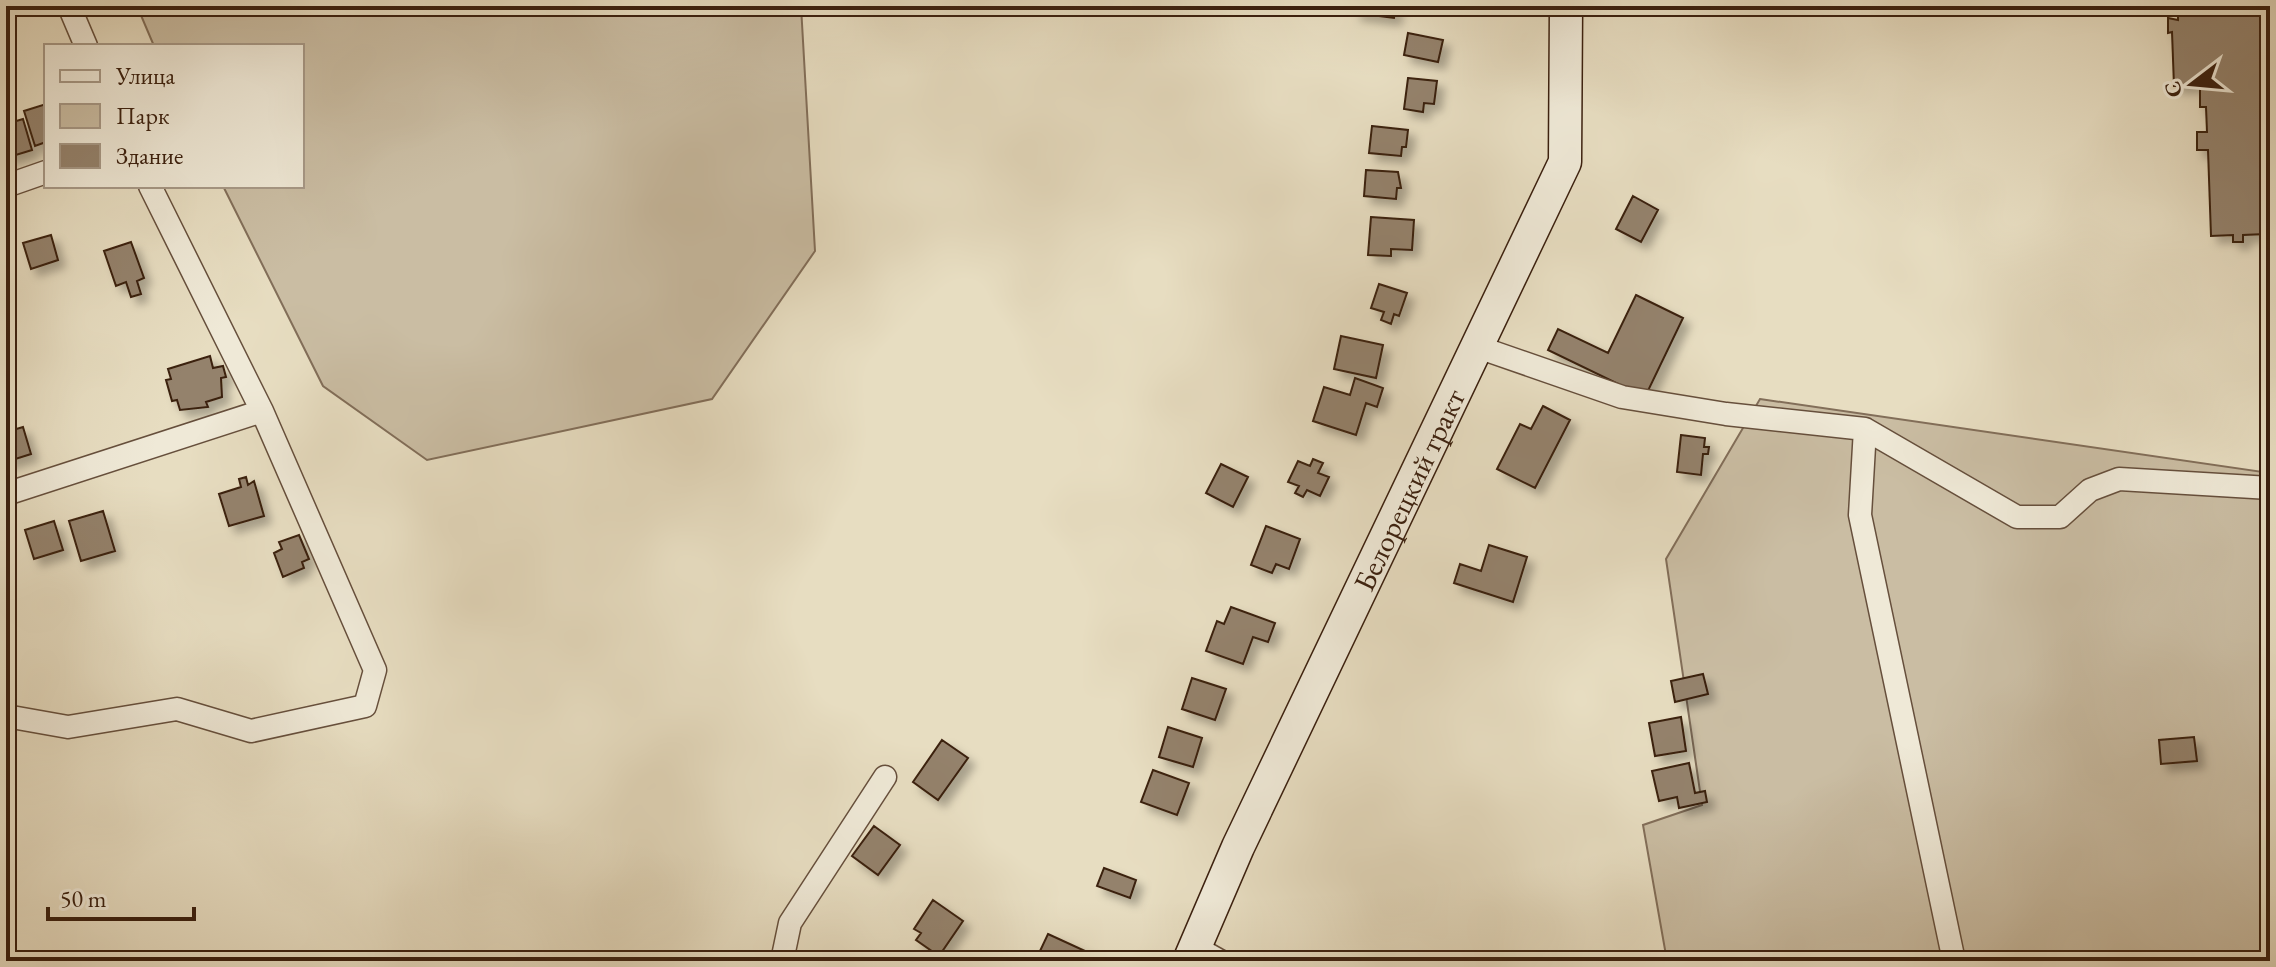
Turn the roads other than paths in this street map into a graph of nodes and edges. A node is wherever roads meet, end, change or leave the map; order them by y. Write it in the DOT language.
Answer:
graph roads {
  1 [pos="69,6"];
  2 [pos="1566,6"];
  3 [pos="85,44"];
  4 [pos="44,173"];
  5 [pos="6,186"];
  6 [pos="151,188"];
  7 [pos="1475,346"];
  8 [pos="262,411"];
  9 [pos="1865,429"];
  10 [pos="2270,488"];
  11 [pos="6,494"];
  12 [pos="6,716"];
  13 [pos="885,777"];
  14 [pos="1201,956"];
  15 [pos="782,961"];
  16 [pos="1954,961"];
  1 -- 3 [label="street"];
  2 -- 7 [label="street, Белорецкий тракт"];
  4 -- 5 [label="street"];
  6 -- 8 [label="street"];
  7 -- 9 [label="street"];
  7 -- 14 [label="street, Белорецкий тракт"];
  8 -- 11 [label="street"];
  8 -- 12 [label="street"];
  9 -- 10 [label="street"];
  9 -- 16 [label="street"];
  13 -- 15 [label="street"];
}
